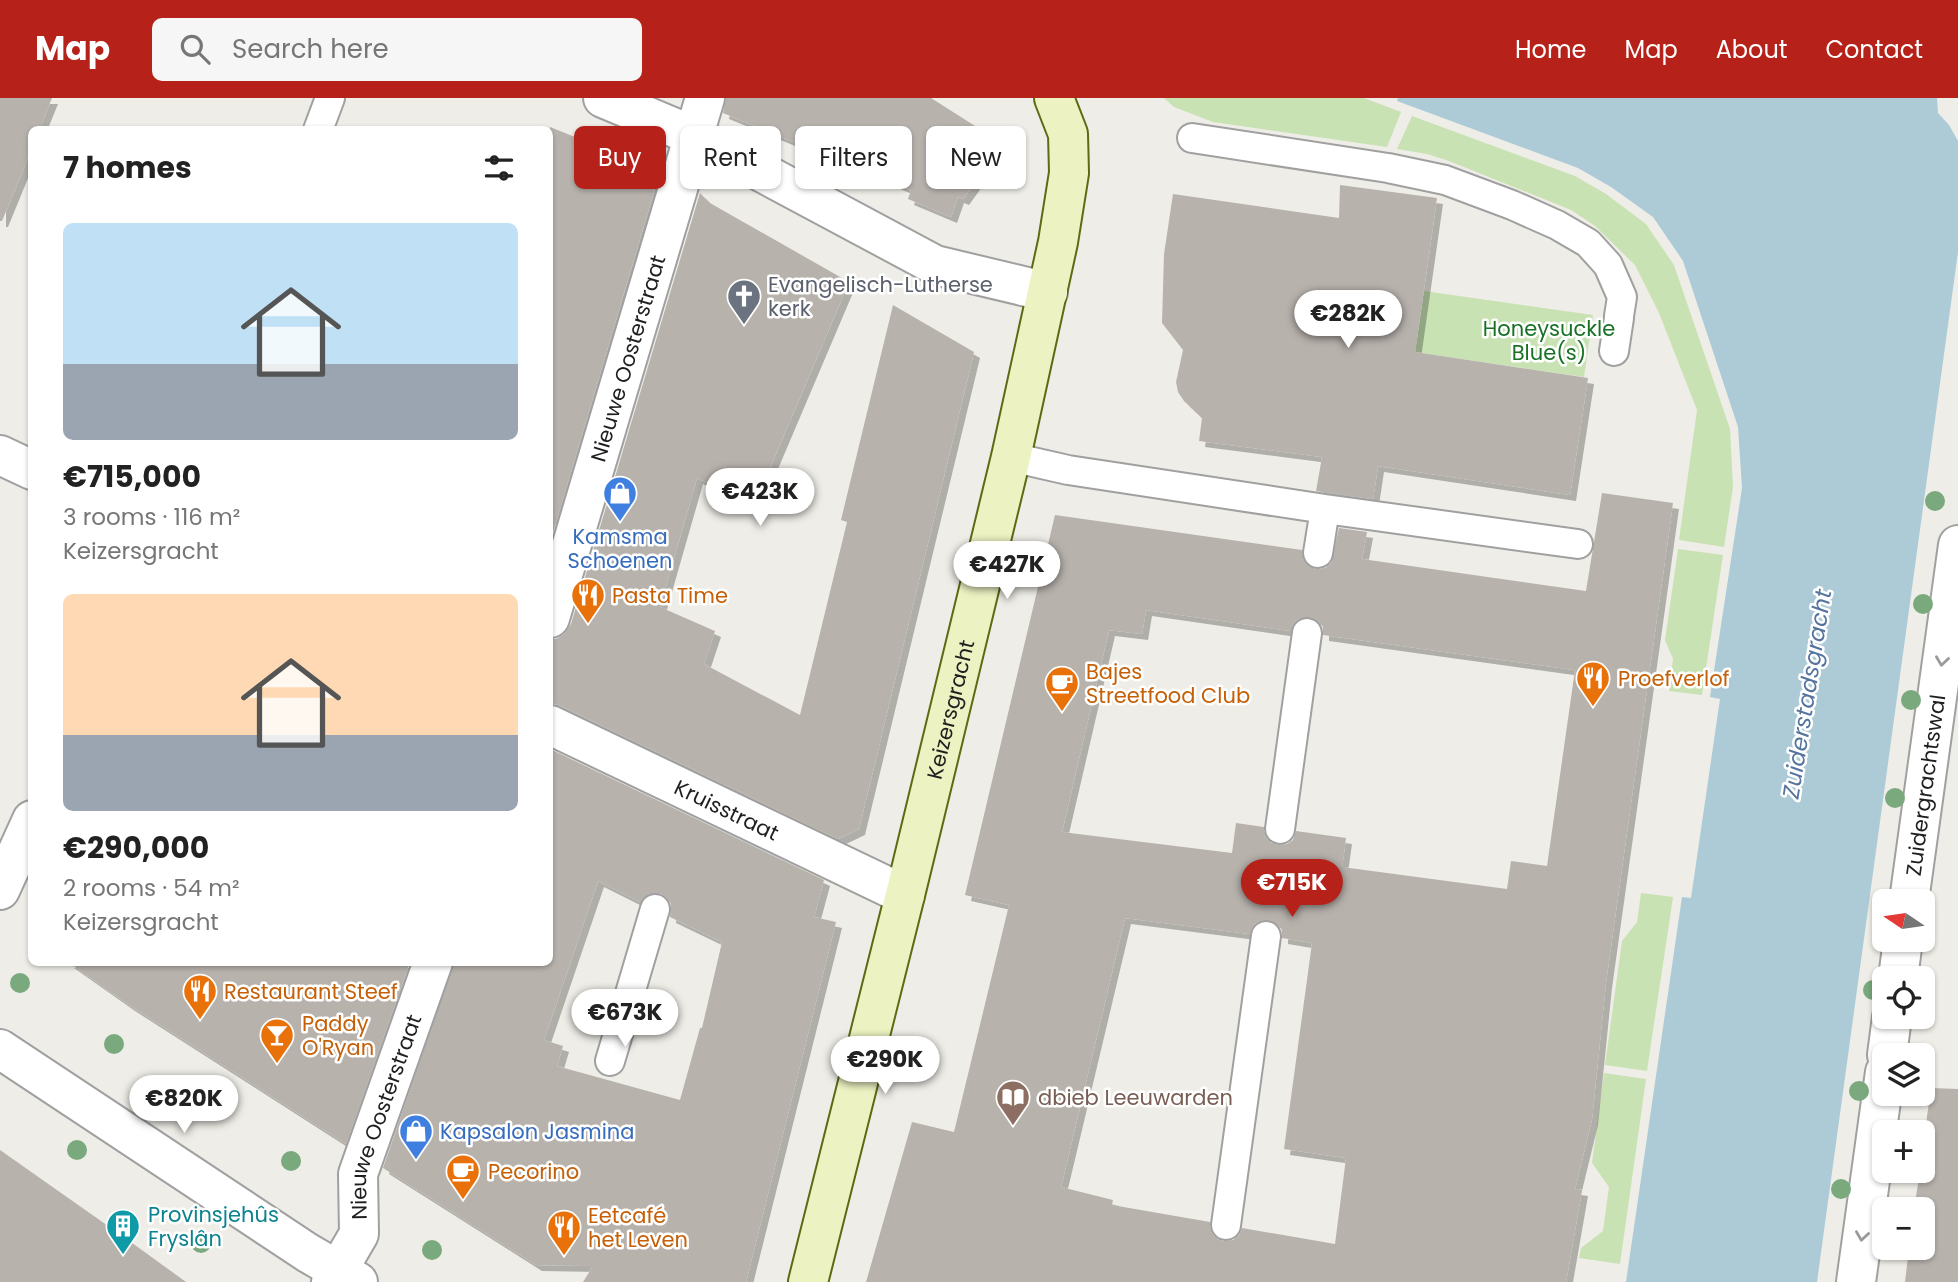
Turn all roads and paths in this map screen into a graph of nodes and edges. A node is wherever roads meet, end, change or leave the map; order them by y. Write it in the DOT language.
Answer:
graph roads {
  1 [pos="330,98"];
  2 [pos="603,98"];
  3 [pos="705,98"];
  4 [pos="1054,98"];
  5 [pos="320,126"];
  6 [pos="679,129"];
  7 [pos="1192,138"];
  8 [pos="1048,292"];
  9 [pos="1614,352"];
  10 [pos="0,455"];
  11 [pos="1011,457"];
  12 [pos="28,468"];
  13 [pos="1325,509"];
  14 [pos="1578,544"];
  15 [pos="1958,545"];
  16 [pos="1318,553"];
  17 [pos="553,607"];
  18 [pos="1307,633"];
  19 [pos="553,727"];
  20 [pos="28,829"];
  21 [pos="1280,829"];
  22 [pos="1911,889"];
  23 [pos="0,890"];
  24 [pos="905,895"];
  25 [pos="655,909"];
  26 [pos="1266,936"];
  27 [pos="432,966"];
  28 [pos="0,1049"];
  29 [pos="610,1061"];
  30 [pos="1880,1106"];
  31 [pos="1226,1225"];
  32 [pos="342,1278"];
  33 [pos="808,1282"];
  34 [pos="1856,1282"];
  1 -- 5 [label="lane"];
  2 -- 6 [label="street"];
  3 -- 6 [label="street, Nieuwe Oosterstraat"];
  4 -- 8 [label="main road, Keizersgracht"];
  6 -- 8 [label="street"];
  6 -- 17 [label="street, Nieuwe Oosterstraat"];
  7 -- 9 [label="lane"];
  8 -- 11 [label="main road, Keizersgracht"];
  10 -- 12 [label="street"];
  11 -- 13 [label="lane"];
  11 -- 24 [label="main road, Keizersgracht"];
  13 -- 14 [label="lane"];
  13 -- 16 [label="lane"];
  15 -- 22 [label="street, Zuidergrachtswal, one-way"];
  18 -- 21 [label="lane"];
  19 -- 24 [label="street, Kruisstraat"];
  20 -- 23 [label="street"];
  24 -- 33 [label="main road, Keizersgracht"];
  25 -- 29 [label="lane"];
  26 -- 31 [label="lane"];
  27 -- 32 [label="street, Nieuwe Oosterstraat"];
  28 -- 32 [label="street"];
  30 -- 34 [label="street, one-way"];
}
